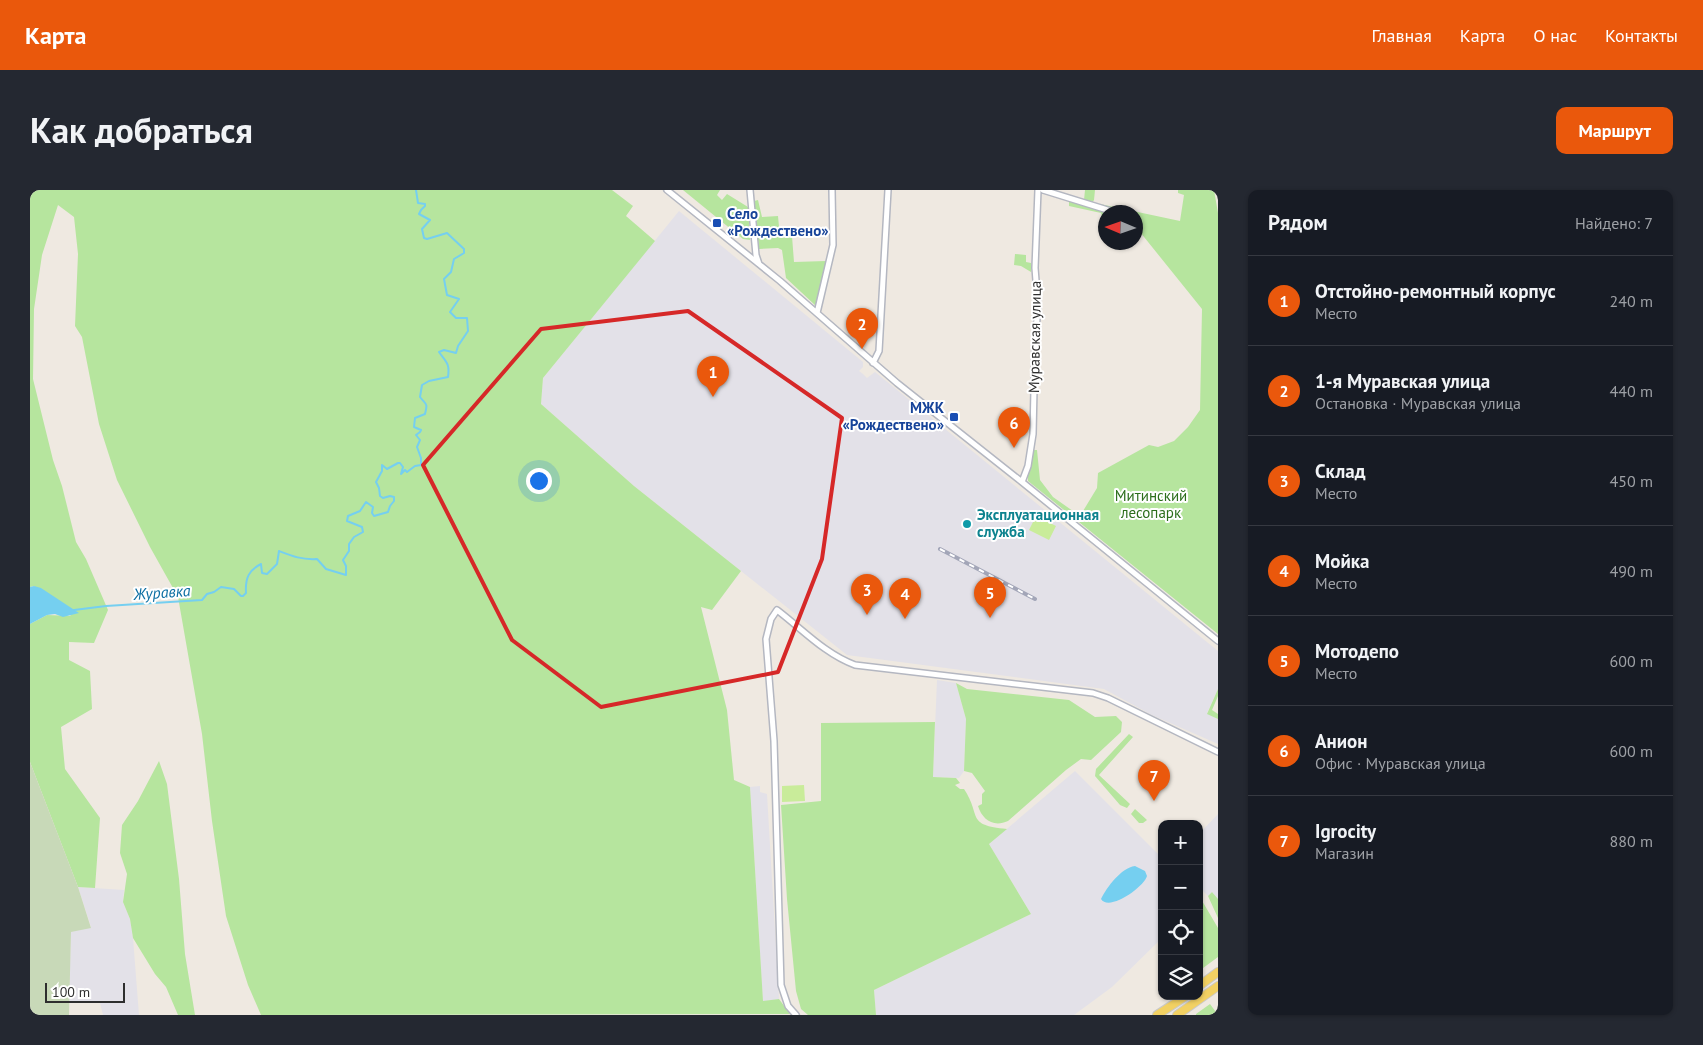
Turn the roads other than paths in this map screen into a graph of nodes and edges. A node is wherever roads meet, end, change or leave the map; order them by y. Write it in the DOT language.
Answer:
graph roads {
  1 [pos="668,190"];
  2 [pos="750,190"];
  3 [pos="832,190"];
  4 [pos="888,190"];
  5 [pos="1038,190"];
  6 [pos="1043,190"];
  7 [pos="1098,207"];
  8 [pos="760,265"];
  9 [pos="817,313"];
  10 [pos="873,363"];
  11 [pos="1022,482"];
  12 [pos="1218,641"];
  13 [pos="1218,752"];
  14 [pos="1218,972"];
  15 [pos="1203,983"];
  16 [pos="1218,986"];
  17 [pos="1180,1000"];
  18 [pos="796,1015"];
  19 [pos="1157,1015"];
  20 [pos="1176,1015"];
  1 -- 8 [label="street"];
  2 -- 8 [label="street"];
  3 -- 9 [label="street"];
  4 -- 10 [label="street"];
  5 -- 11 [label="street, Муравская улица"];
  6 -- 7 [label="street"];
  8 -- 9 [label="street"];
  9 -- 10 [label="street"];
  10 -- 11 [label="street"];
  11 -- 12 [label="street"];
  13 -- 18 [label="street"];
  14 -- 15 [label="main road"];
  16 -- 20 [label="main road"];
  17 -- 19 [label="main road"];
}
